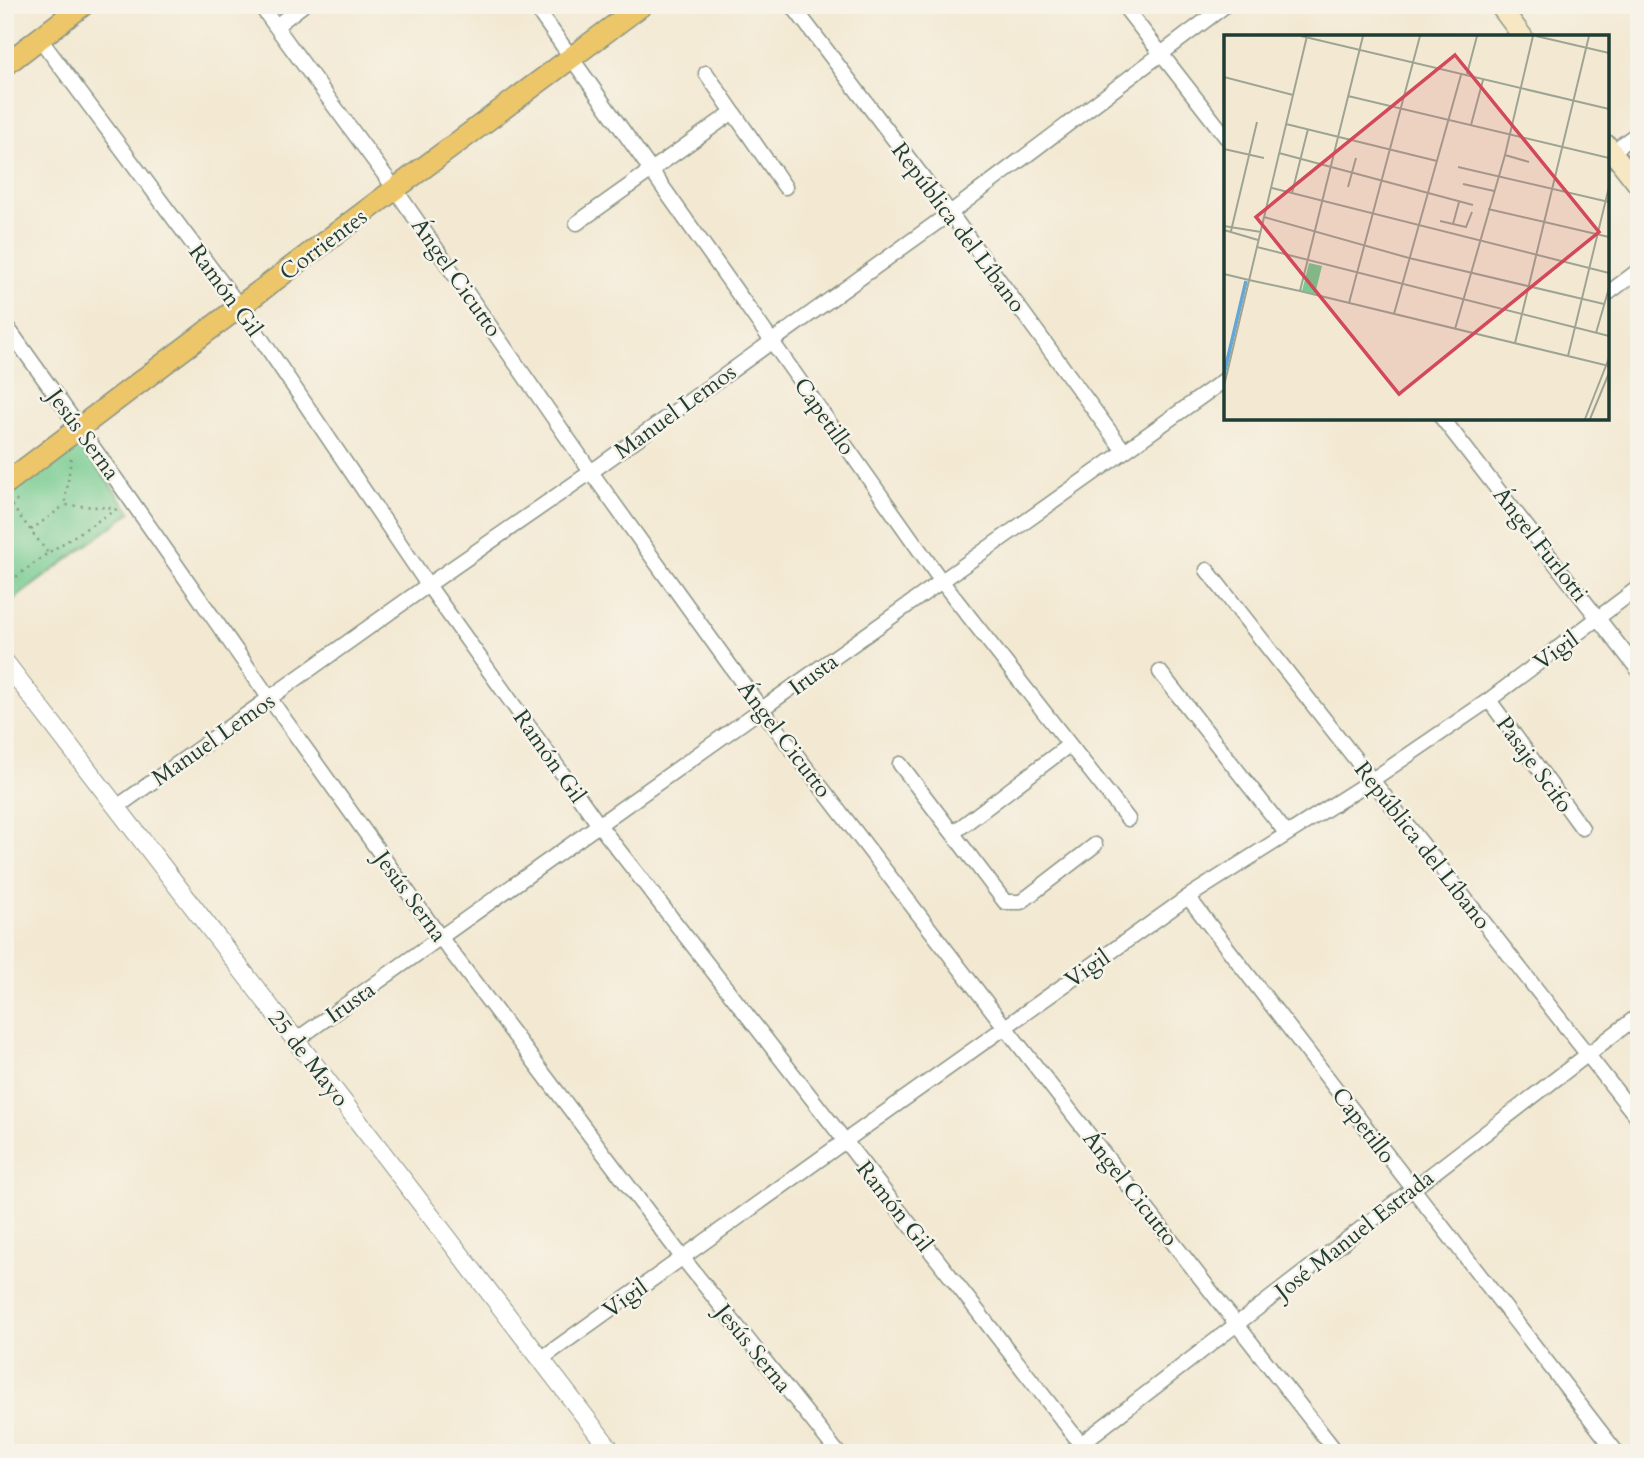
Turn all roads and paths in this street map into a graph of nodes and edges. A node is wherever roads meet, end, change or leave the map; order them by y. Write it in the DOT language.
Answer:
graph roads {
  1 [pos="83,5"];
  2 [pos="260,5"];
  3 [pos="303,5"];
  4 [pos="534,5"];
  5 [pos="642,5"];
  6 [pos="792,5"];
  7 [pos="1123,5"];
  8 [pos="1226,5"];
  9 [pos="1499,5"];
  10 [pos="276,26"];
  11 [pos="1522,35"];
  12 [pos="40,39"];
  13 [pos="1161,55"];
  14 [pos="572,58"];
  15 [pos="5,65"];
  16 [pos="706,74"];
  17 [pos="733,112"];
  18 [pos="1639,132"];
  19 [pos="1224,134"];
  20 [pos="1610,149"];
  21 [pos="652,170"];
  22 [pos="1639,186"];
  23 [pos="785,187"];
  24 [pos="396,189"];
  25 [pos="950,212"];
  26 [pos="577,223"];
  27 [pos="1639,271"];
  28 [pos="1609,293"];
  29 [pos="239,306"];
  30 [pos="5,324"];
  31 [pos="772,341"];
  32 [pos="1224,380"];
  33 [pos="1444,420"];
  34 [pos="73,433"];
  35 [pos="1124,451"];
  36 [pos="591,472"];
  37 [pos="5,484"];
  38 [pos="5,498"];
  39 [pos="65,505"];
  40 [pos="30,531"];
  41 [pos="48,553"];
  42 [pos="1207,570"];
  43 [pos="942,582"];
  44 [pos="5,585"];
  45 [pos="428,585"];
  46 [pos="1639,587"];
  47 [pos="1598,619"];
  48 [pos="5,662"];
  49 [pos="1639,671"];
  50 [pos="1160,672"];
  51 [pos="270,699"];
  52 [pos="1489,700"];
  53 [pos="762,710"];
  54 [pos="1069,745"];
  55 [pos="901,764"];
  56 [pos="1373,780"];
  57 [pos="117,807"];
  58 [pos="1128,818"];
  59 [pos="599,825"];
  60 [pos="1582,828"];
  61 [pos="953,833"];
  62 [pos="1287,834"];
  63 [pos="1095,845"];
  64 [pos="1188,897"];
  65 [pos="440,937"];
  66 [pos="1639,1015"];
  67 [pos="1004,1027"];
  68 [pos="296,1040"];
  69 [pos="1588,1054"];
  70 [pos="1639,1120"];
  71 [pos="845,1141"];
  72 [pos="1412,1189"];
  73 [pos="682,1257"];
  74 [pos="1237,1324"];
  75 [pos="541,1359"];
  76 [pos="1079,1450"];
  77 [pos="613,1453"];
  78 [pos="838,1453"];
  79 [pos="1337,1453"];
  80 [pos="1617,1453"];
  1 -- 12 [label="main road"];
  2 -- 10 [label="street, Ángel Cicutto"];
  3 -- 10 [label="street"];
  4 -- 14 [label="street, Capetillo"];
  5 -- 14 [label="main road, Corrientes"];
  6 -- 25 [label="street, República del Líbano"];
  7 -- 13 [label="street"];
  8 -- 13 [label="street, Manuel Lemos"];
  9 -- 11 [label="main road"];
  10 -- 24 [label="street, Ángel Cicutto"];
  12 -- 15 [label="main road"];
  12 -- 29 [label="street, Ramón Gil"];
  13 -- 19 [label="street"];
  13 -- 25 [label="street, Manuel Lemos"];
  14 -- 21 [label="street, Capetillo"];
  14 -- 24 [label="main road, Corrientes"];
  16 -- 17 [label="street"];
  17 -- 21 [label="street"];
  17 -- 23 [label="street"];
  18 -- 20 [label="street"];
  20 -- 22 [label="main road"];
  21 -- 26 [label="street"];
  21 -- 31 [label="street, Capetillo"];
  24 -- 29 [label="main road, Corrientes"];
  24 -- 36 [label="street, Ángel Cicutto"];
  25 -- 31 [label="street, Manuel Lemos"];
  25 -- 35 [label="street, República del Líbano"];
  27 -- 28 [label="street"];
  29 -- 34 [label="main road, Corrientes"];
  29 -- 45 [label="street, Ramón Gil"];
  30 -- 34 [label="street, Jesús Serna"];
  31 -- 36 [label="street, Manuel Lemos"];
  31 -- 43 [label="street, Capetillo"];
  32 -- 35 [label="street, Irusta"];
  33 -- 47 [label="street, Ángel Furlotti"];
  34 -- 37 [label="main road, Corrientes"];
  34 -- 39 [label="path"];
  34 -- 51 [label="street, Jesús Serna"];
  35 -- 43 [label="street, Irusta"];
  36 -- 45 [label="street, Manuel Lemos"];
  36 -- 53 [label="street, Ángel Cicutto"];
  38 -- 40 [label="path"];
  39 -- 40 [label="path"];
  39 -- 41 [label="path"];
  40 -- 41 [label="path"];
  41 -- 44 [label="path"];
  42 -- 56 [label="street, República del Líbano"];
  43 -- 53 [label="street, Irusta"];
  43 -- 54 [label="street, Capetillo"];
  45 -- 51 [label="street, Manuel Lemos"];
  45 -- 59 [label="street, Ramón Gil"];
  46 -- 47 [label="street, Vigil"];
  47 -- 49 [label="street, Ángel Furlotti"];
  47 -- 52 [label="street, Vigil"];
  48 -- 57 [label="street, 25 de Mayo"];
  50 -- 62 [label="street"];
  51 -- 57 [label="street, Manuel Lemos"];
  51 -- 65 [label="street, Jesús Serna"];
  52 -- 56 [label="street, Vigil"];
  52 -- 60 [label="street, Pasaje Scifo"];
  53 -- 59 [label="street, Irusta"];
  53 -- 67 [label="street, Ángel Cicutto"];
  54 -- 58 [label="street, Capetillo"];
  54 -- 61 [label="street"];
  55 -- 61 [label="street"];
  56 -- 62 [label="street, Vigil"];
  56 -- 69 [label="street, República del Líbano"];
  57 -- 68 [label="street, 25 de Mayo"];
  59 -- 65 [label="street, Irusta"];
  59 -- 71 [label="street, Ramón Gil"];
  61 -- 63 [label="street"];
  62 -- 64 [label="street, Vigil"];
  64 -- 67 [label="street, Vigil"];
  64 -- 72 [label="street, Capetillo"];
  65 -- 68 [label="street, Irusta"];
  65 -- 73 [label="street, Jesús Serna"];
  66 -- 69 [label="street, José Manuel Estrada"];
  67 -- 71 [label="street, Vigil"];
  67 -- 74 [label="street, Ángel Cicutto"];
  68 -- 75 [label="street, 25 de Mayo"];
  69 -- 70 [label="street, República del Líbano"];
  69 -- 72 [label="street, José Manuel Estrada"];
  71 -- 73 [label="street, Vigil"];
  71 -- 76 [label="street, Ramón Gil"];
  72 -- 74 [label="street, José Manuel Estrada"];
  72 -- 80 [label="street, Capetillo"];
  73 -- 75 [label="street, Vigil"];
  73 -- 78 [label="street, Jesús Serna"];
  74 -- 76 [label="street, José Manuel Estrada"];
  74 -- 79 [label="street, Ángel Cicutto"];
  75 -- 77 [label="street, 25 de Mayo"];
}
